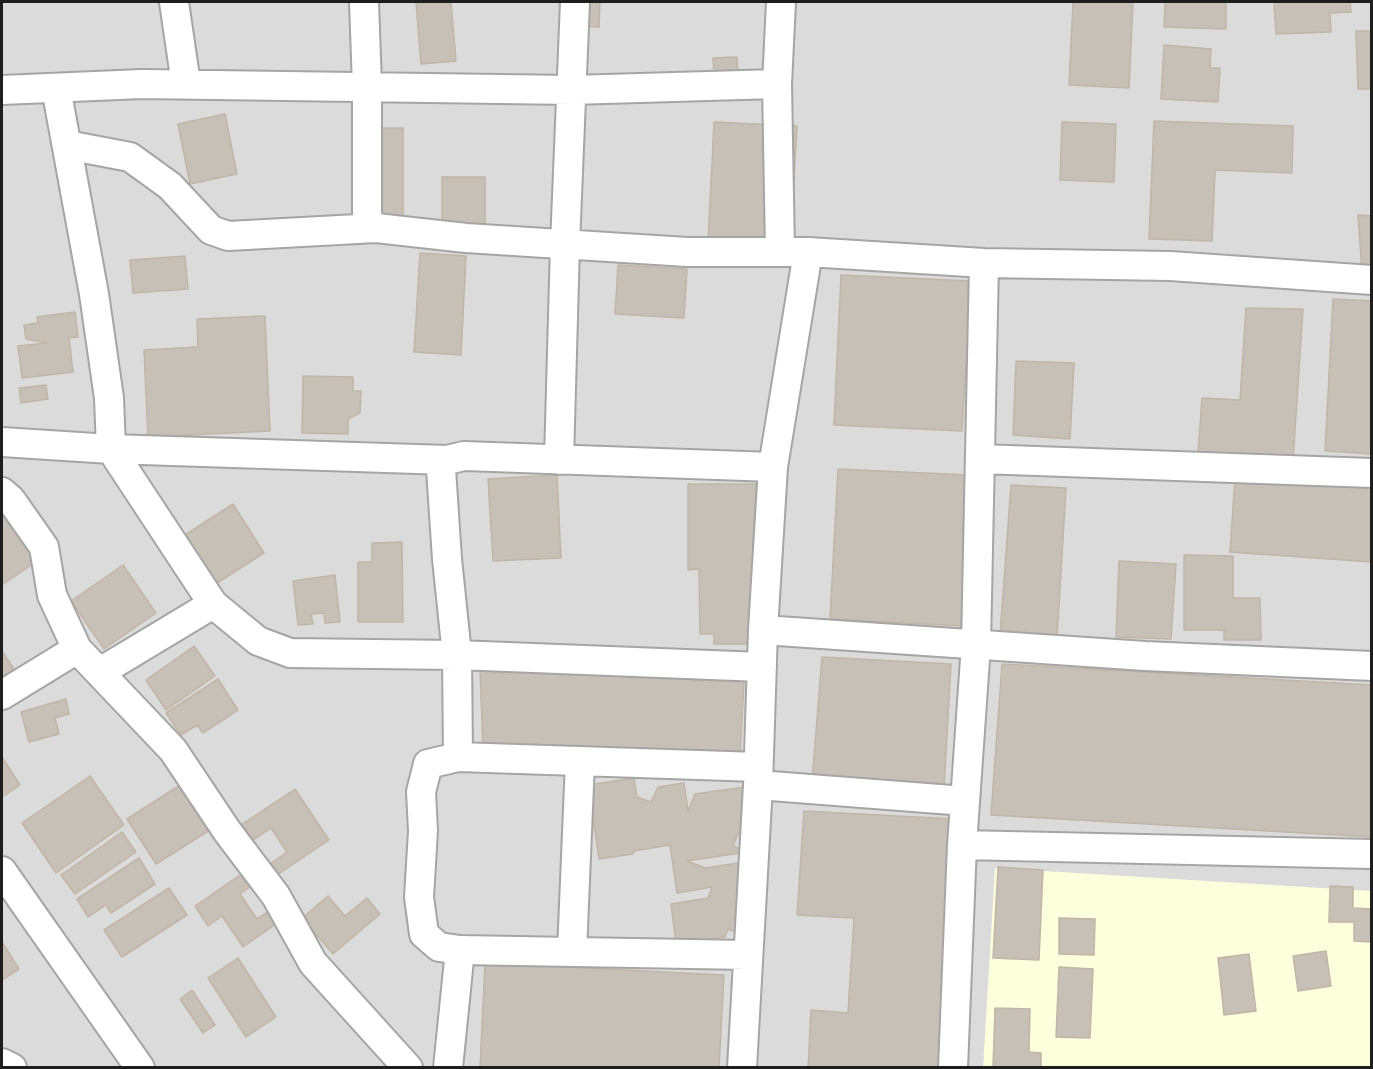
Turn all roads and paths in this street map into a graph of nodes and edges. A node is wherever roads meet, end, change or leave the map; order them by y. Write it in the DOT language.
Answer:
graph roads {
  1 [pos="174,2"];
  2 [pos="364,2"];
  3 [pos="575,2"];
  4 [pos="781,2"];
  5 [pos="186,84"];
  6 [pos="777,84"];
  7 [pos="367,86"];
  8 [pos="56,88"];
  9 [pos="2,90"];
  10 [pos="571,90"];
  11 [pos="67,145"];
  12 [pos="376,228"];
  13 [pos="564,245"];
  14 [pos="794,252"];
  15 [pos="984,263"];
  16 [pos="1371,280"];
  17 [pos="2,442"];
  18 [pos="111,449"];
  19 [pos="980,459"];
  20 [pos="447,460"];
  21 [pos="559,460"];
  22 [pos="773,467"];
  23 [pos="1371,473"];
  24 [pos="2,492"];
  25 [pos="213,604"];
  26 [pos="764,630"];
  27 [pos="976,645"];
  28 [pos="77,649"];
  29 [pos="457,655"];
  30 [pos="1371,666"];
  31 [pos="762,667"];
  32 [pos="100,672"];
  33 [pos="2,695"];
  34 [pos="458,757"];
  35 [pos="580,761"];
  36 [pos="758,776"];
  37 [pos="965,801"];
  38 [pos="962,845"];
  39 [pos="1371,855"];
  40 [pos="2,871"];
  41 [pos="460,950"];
  42 [pos="572,952"];
  43 [pos="748,955"];
  44 [pos="2,1063"];
  45 [pos="12,1068"];
  46 [pos="141,1068"];
  47 [pos="408,1068"];
  48 [pos="448,1068"];
  49 [pos="742,1068"];
  50 [pos="953,1068"];
  1 -- 5 [label="street"];
  2 -- 7 [label="street"];
  3 -- 10 [label="street"];
  4 -- 6 [label="street"];
  5 -- 7 [label="street"];
  5 -- 8 [label="street"];
  6 -- 10 [label="street"];
  6 -- 14 [label="street"];
  7 -- 10 [label="street"];
  7 -- 12 [label="street"];
  8 -- 9 [label="street"];
  8 -- 11 [label="street"];
  10 -- 13 [label="street"];
  11 -- 12 [label="street"];
  11 -- 18 [label="street"];
  12 -- 13 [label="street"];
  13 -- 14 [label="street"];
  13 -- 21 [label="street"];
  14 -- 15 [label="street"];
  14 -- 22 [label="street"];
  15 -- 16 [label="street"];
  15 -- 19 [label="street"];
  17 -- 18 [label="street"];
  18 -- 20 [label="street"];
  18 -- 25 [label="street"];
  19 -- 23 [label="street"];
  19 -- 27 [label="street"];
  20 -- 21 [label="street"];
  20 -- 29 [label="street"];
  21 -- 22 [label="street"];
  22 -- 26 [label="street"];
  24 -- 28 [label="street"];
  25 -- 29 [label="street"];
  25 -- 32 [label="street"];
  26 -- 27 [label="street"];
  26 -- 31 [label="street"];
  27 -- 30 [label="street"];
  27 -- 37 [label="street"];
  28 -- 32 [label="street"];
  28 -- 33 [label="street"];
  29 -- 31 [label="street"];
  29 -- 34 [label="street"];
  31 -- 36 [label="street"];
  32 -- 47 [label="street"];
  34 -- 35 [label="street"];
  34 -- 41 [label="street"];
  35 -- 36 [label="street"];
  35 -- 42 [label="street"];
  36 -- 37 [label="street"];
  36 -- 43 [label="street"];
  37 -- 38 [label="street"];
  38 -- 39 [label="street"];
  38 -- 50 [label="street"];
  40 -- 46 [label="street"];
  41 -- 42 [label="street"];
  41 -- 48 [label="street"];
  42 -- 43 [label="street"];
  43 -- 49 [label="street"];
  44 -- 45 [label="street"];
}
